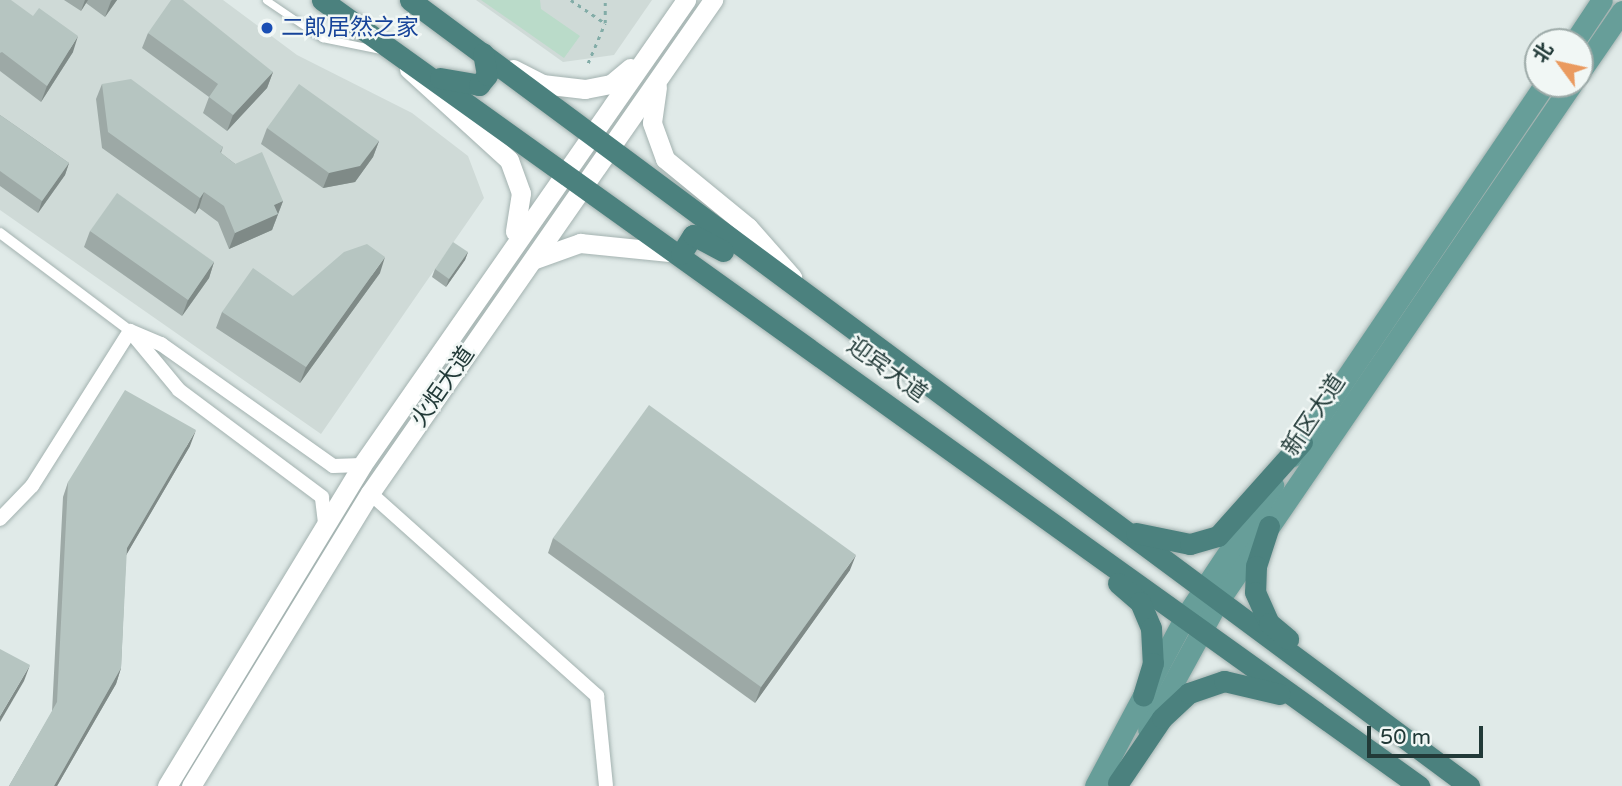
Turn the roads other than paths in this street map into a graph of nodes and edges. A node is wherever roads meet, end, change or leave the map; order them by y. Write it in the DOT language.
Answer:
graph roads {
  1 [pos="266,0"];
  2 [pos="322,0"];
  3 [pos="410,0"];
  4 [pos="686,0"];
  5 [pos="713,0"];
  6 [pos="1602,0"];
  7 [pos="1622,11"];
  8 [pos="1583,28"];
  9 [pos="658,40"];
  10 [pos="394,52"];
  11 [pos="1594,52"];
  12 [pos="482,53"];
  13 [pos="669,63"];
  14 [pos="426,74"];
  15 [pos="1535,98"];
  16 [pos="1562,98"];
  17 [pos="590,135"];
  18 [pos="608,150"];
  19 [pos="563,172"];
  20 [pos="583,186"];
  21 [pos="0,233"];
  22 [pos="508,251"];
  23 [pos="681,254"];
  24 [pos="526,266"];
  25 [pos="813,302"];
  26 [pos="130,331"];
  27 [pos="1302,442"];
  28 [pos="362,465"];
  29 [pos="370,493"];
  30 [pos="0,519"];
  31 [pos="1117,526"];
  32 [pos="1269,526"];
  33 [pos="323,530"];
  34 [pos="1068,532"];
  35 [pos="1209,597"];
  36 [pos="1193,622"];
  37 [pos="1143,695"];
  38 [pos="1302,702"];
  39 [pos="1426,755"];
  40 [pos="1117,785"];
  41 [pos="167,786"];
  42 [pos="191,786"];
  43 [pos="606,786"];
  44 [pos="1095,786"];
  45 [pos="1419,786"];
  46 [pos="1469,786"];
  1 -- 10 [label="lane"];
  2 -- 10 [label="highway, 迎宾大道"];
  3 -- 12 [label="highway, 迎宾大道"];
  4 -- 9 [label="main road, 火炬大道"];
  5 -- 13 [label="main road, 火炬大道"];
  6 -- 8 [label="main road"];
  7 -- 11 [label="main road"];
  9 -- 12 [label="main road"];
  9 -- 17 [label="main road, 火炬大道"];
  10 -- 14 [label="highway, 迎宾大道"];
  10 -- 22 [label="main road"];
  12 -- 14 [label="highway"];
  12 -- 17 [label="highway, 迎宾大道"];
  13 -- 18 [label="main road, 火炬大道"];
  13 -- 25 [label="main road"];
  14 -- 19 [label="highway, 迎宾大道"];
  15 -- 27 [label="main road, 新区大道"];
  16 -- 32 [label="main road, 新区大道"];
  17 -- 18 [label="highway, 迎宾大道"];
  17 -- 19 [label="main road, 火炬大道"];
  18 -- 20 [label="main road, 火炬大道"];
  18 -- 25 [label="highway, 迎宾大道"];
  19 -- 20 [label="highway, 迎宾大道"];
  19 -- 22 [label="main road, 火炬大道"];
  20 -- 23 [label="highway, 迎宾大道"];
  20 -- 24 [label="main road, 火炬大道"];
  21 -- 26 [label="street"];
  22 -- 28 [label="main road, 火炬大道"];
  23 -- 24 [label="main road"];
  23 -- 25 [label="highway"];
  23 -- 34 [label="highway, 迎宾大道"];
  24 -- 29 [label="main road, 火炬大道"];
  25 -- 31 [label="highway, 迎宾大道"];
  26 -- 28 [label="street"];
  26 -- 30 [label="street"];
  26 -- 33 [label="street"];
  27 -- 31 [label="highway"];
  27 -- 35 [label="main road, 新区大道"];
  28 -- 33 [label="main road, 火炬大道"];
  29 -- 42 [label="main road, 火炬大道"];
  29 -- 43 [label="street"];
  31 -- 35 [label="highway, 迎宾大道"];
  32 -- 35 [label="main road, 新区大道"];
  32 -- 39 [label="highway"];
  33 -- 41 [label="main road, 火炬大道"];
  34 -- 36 [label="highway, 迎宾大道"];
  34 -- 37 [label="highway"];
  35 -- 36 [label="main road, 新区大道"];
  35 -- 39 [label="highway, 迎宾大道"];
  36 -- 37 [label="main road, 新区大道"];
  36 -- 38 [label="highway, 迎宾大道"];
  36 -- 40 [label="main road, 新区大道"];
  37 -- 44 [label="main road, 新区大道"];
  38 -- 40 [label="highway"];
  38 -- 45 [label="highway, 迎宾大道"];
  39 -- 46 [label="highway, 迎宾大道"];
}
